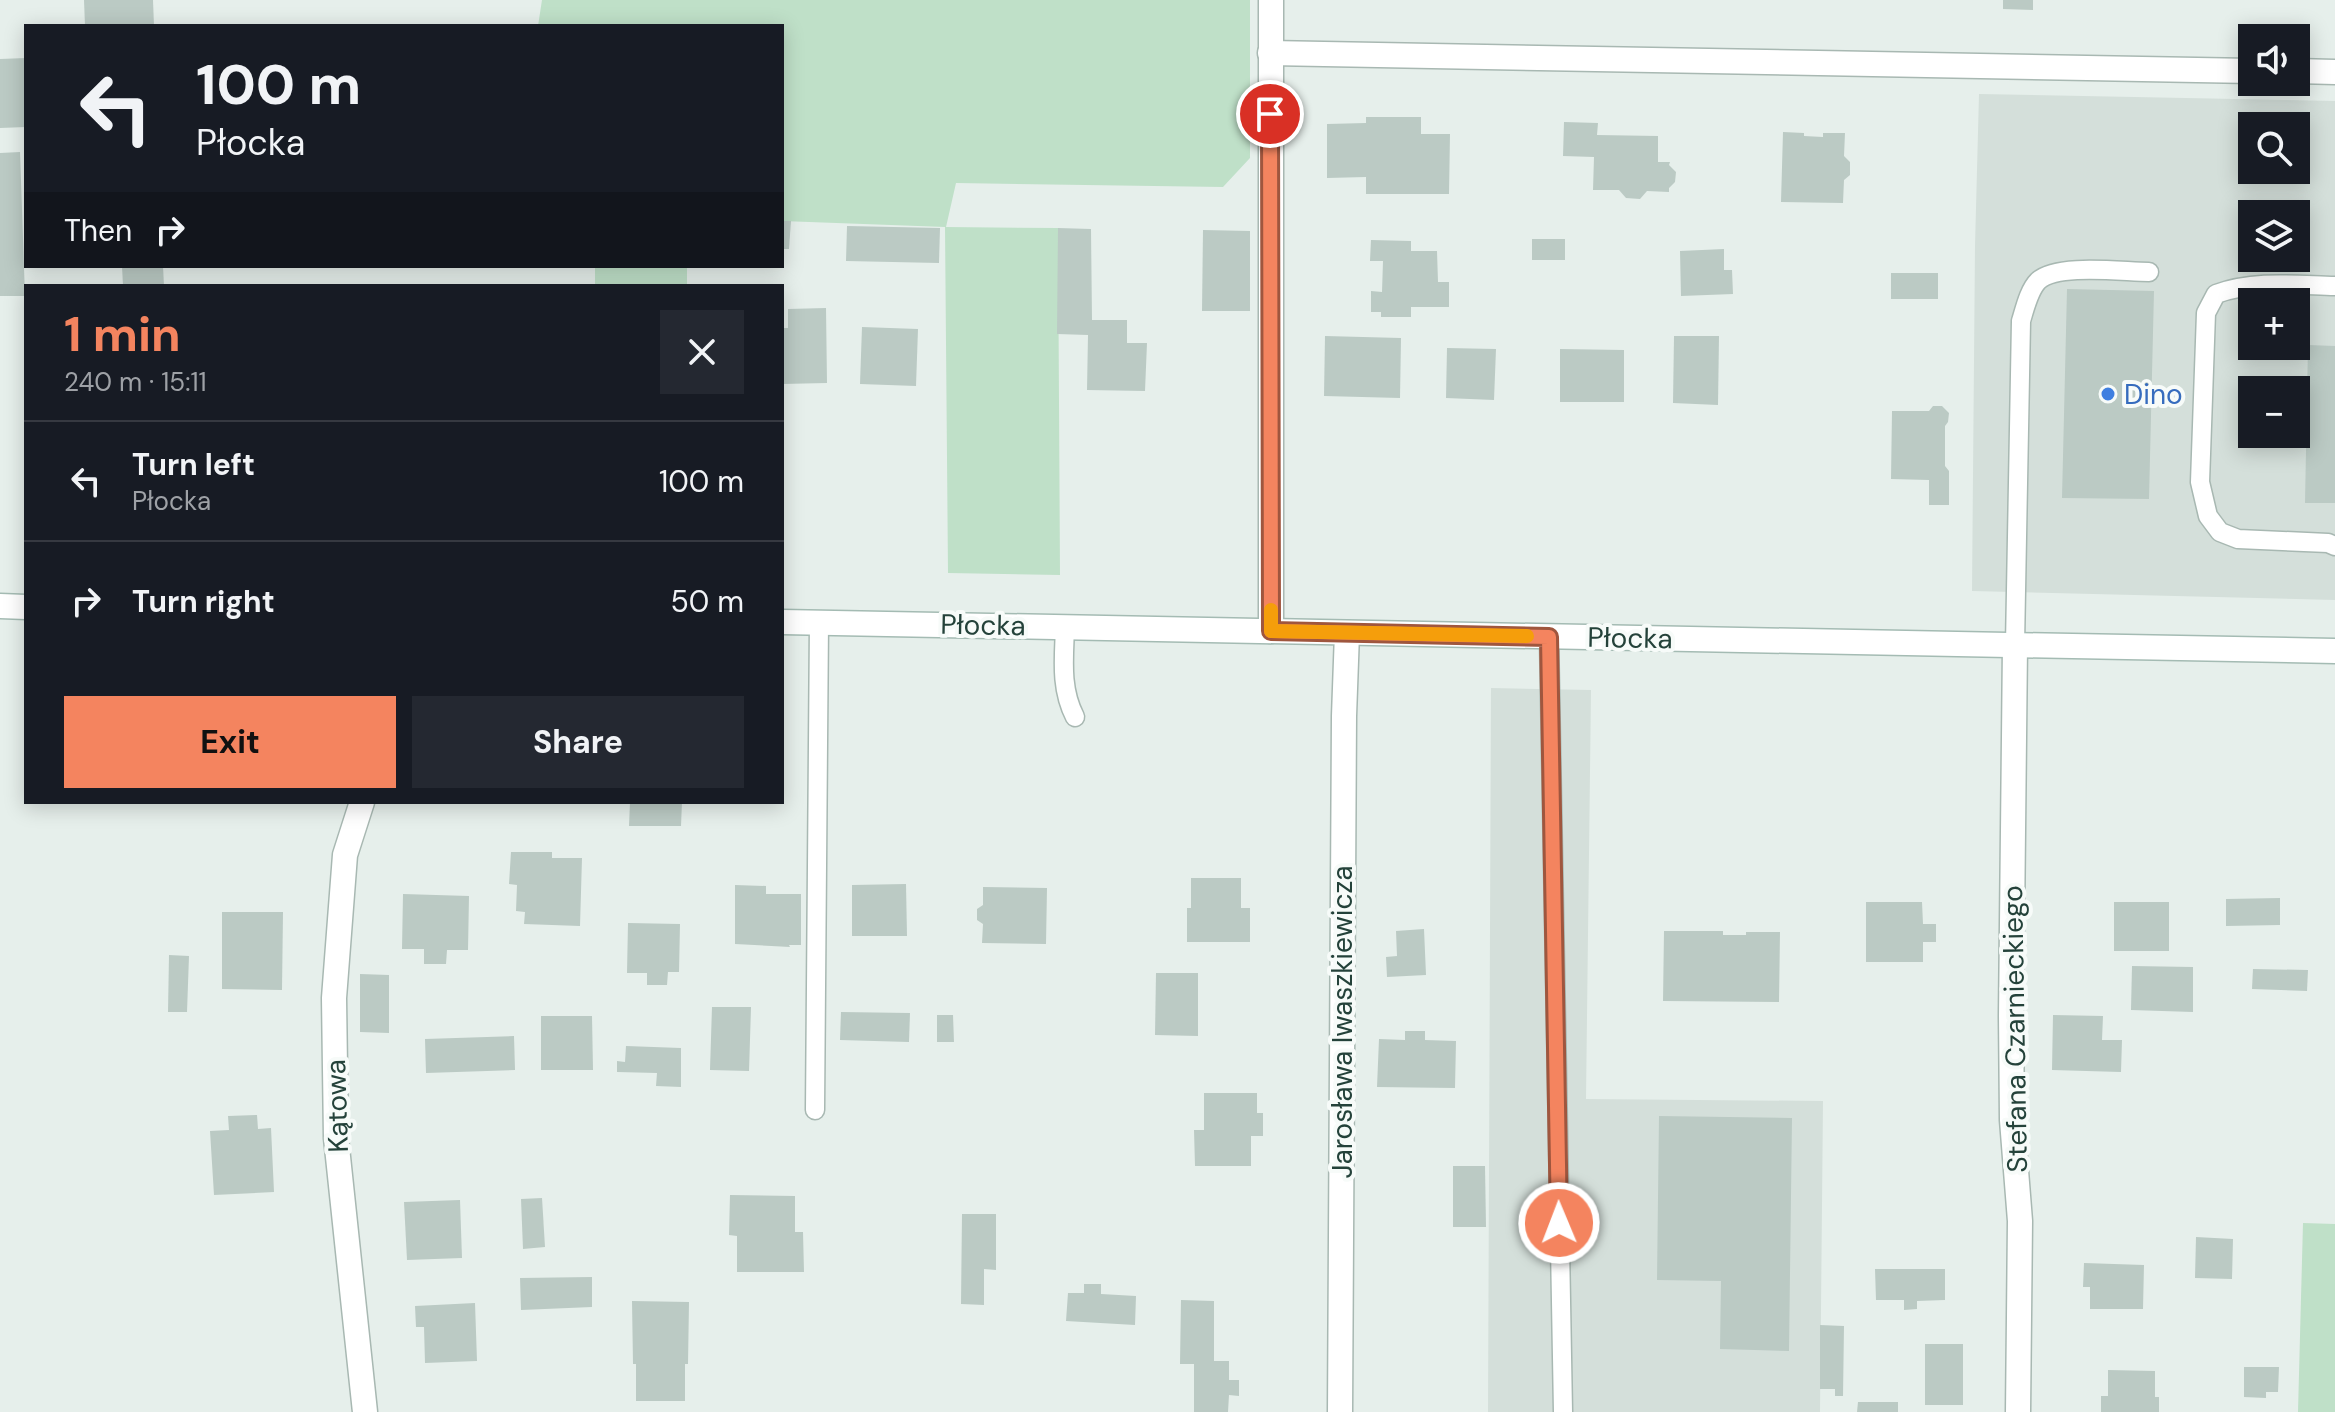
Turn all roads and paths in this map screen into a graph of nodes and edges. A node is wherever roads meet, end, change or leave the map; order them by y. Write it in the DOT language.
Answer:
graph roads {
  1 [pos="1271,0"];
  2 [pos="1270,53"];
  3 [pos="2238,71"];
  4 [pos="2310,71"];
  5 [pos="2335,72"];
  6 [pos="2149,272"];
  7 [pos="2335,286"];
  8 [pos="2335,546"];
  9 [pos="0,606"];
  10 [pos="24,607"];
  11 [pos="784,622"];
  12 [pos="819,622"];
  13 [pos="1065,627"];
  14 [pos="1271,631"];
  15 [pos="1347,633"];
  16 [pos="1549,637"];
  17 [pos="2015,645"];
  18 [pos="2335,651"];
  19 [pos="1075,717"];
  20 [pos="361,804"];
  21 [pos="815,1110"];
  22 [pos="365,1412"];
  23 [pos="1340,1412"];
  24 [pos="1563,1412"];
  25 [pos="2018,1412"];
  1 -- 2 [label="street"];
  2 -- 3 [label="street"];
  2 -- 14 [label="street"];
  4 -- 5 [label="street"];
  6 -- 17 [label="lane"];
  7 -- 8 [label="lane"];
  9 -- 10 [label="street"];
  11 -- 12 [label="street, Płocka"];
  12 -- 13 [label="street, Płocka"];
  12 -- 21 [label="lane"];
  13 -- 14 [label="street, Płocka"];
  13 -- 19 [label="lane"];
  14 -- 15 [label="street, Płocka"];
  15 -- 16 [label="street, Płocka"];
  15 -- 23 [label="street, Jarosława Iwaszkiewicza"];
  16 -- 17 [label="street, Płocka"];
  16 -- 24 [label="lane"];
  17 -- 18 [label="street, Płocka"];
  17 -- 25 [label="street, Stefana Czarnieckiego"];
  20 -- 22 [label="street, Kątowa"];
}
